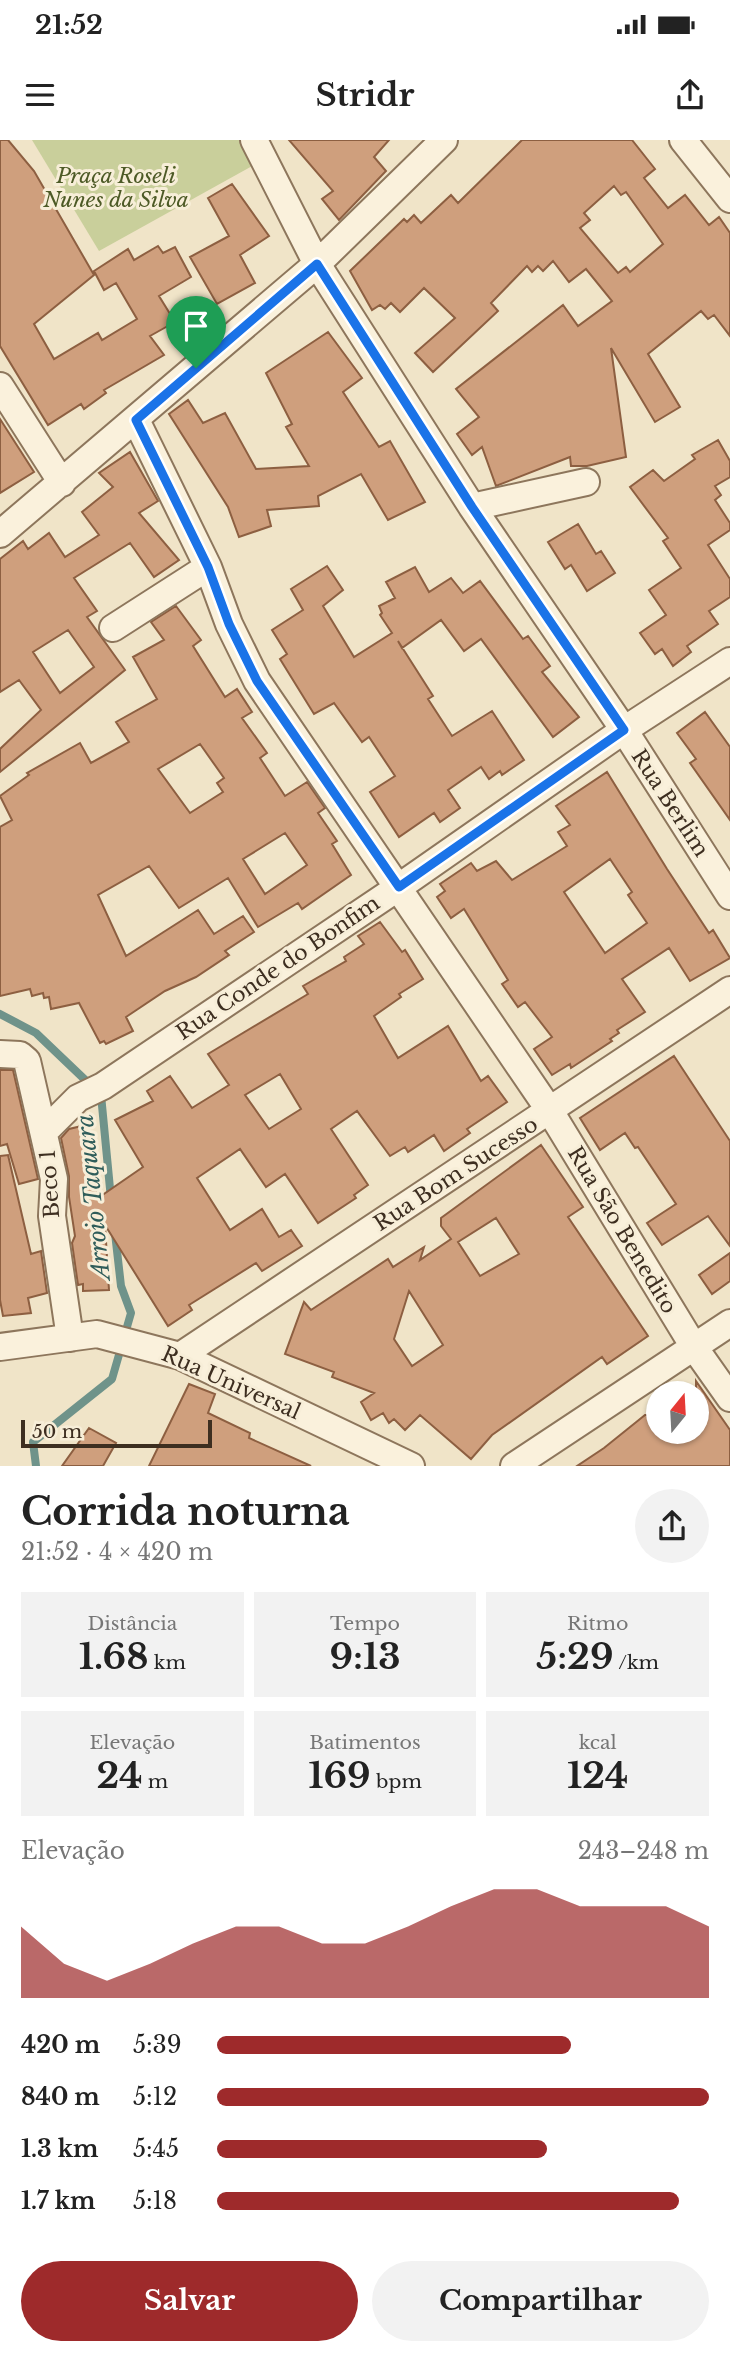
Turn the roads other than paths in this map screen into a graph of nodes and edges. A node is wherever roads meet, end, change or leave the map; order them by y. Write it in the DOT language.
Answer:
graph roads {
  1 [pos="254,140"];
  2 [pos="444,140"];
  3 [pos="684,140"];
  4 [pos="730,199"];
  5 [pos="317,264"];
  6 [pos="0,386"];
  7 [pos="136,420"];
  8 [pos="586,481"];
  9 [pos="62,483"];
  10 [pos="472,507"];
  11 [pos="0,534"];
  12 [pos="208,567"];
  13 [pos="113,628"];
  14 [pos="730,662"];
  15 [pos="624,730"];
  16 [pos="399,887"];
  17 [pos="730,896"];
  18 [pos="730,990"];
  19 [pos="0,1054"];
  20 [pos="550,1111"];
  21 [pos="45,1130"];
  22 [pos="730,1323"];
  23 [pos="70,1338"];
  24 [pos="0,1347"];
  25 [pos="694,1347"];
  26 [pos="180,1356"];
  27 [pos="730,1398"];
  28 [pos="411,1466"];
  29 [pos="514,1466"];
  1 -- 5 [label="street, Rua Berlim"];
  2 -- 5 [label="street"];
  3 -- 4 [label="street"];
  5 -- 7 [label="street"];
  5 -- 10 [label="street, Rua Berlim"];
  6 -- 9 [label="street"];
  7 -- 9 [label="street"];
  7 -- 12 [label="street, Rua São Benedito"];
  8 -- 10 [label="street"];
  9 -- 11 [label="street"];
  10 -- 15 [label="street, Rua Berlim"];
  12 -- 13 [label="street"];
  12 -- 16 [label="street, Rua São Benedito"];
  14 -- 15 [label="street, Rua Conde do Bonfim"];
  15 -- 16 [label="street, Rua Conde do Bonfim"];
  15 -- 17 [label="street, Rua Berlim"];
  16 -- 20 [label="street, Rua São Benedito"];
  16 -- 21 [label="street, Rua Conde do Bonfim"];
  18 -- 20 [label="street, Rua Bom Sucesso"];
  19 -- 21 [label="street, Beco 1"];
  20 -- 25 [label="street, Rua São Benedito"];
  20 -- 26 [label="street, Rua Bom Sucesso"];
  21 -- 23 [label="street, Beco 1"];
  22 -- 25 [label="street"];
  23 -- 24 [label="street, Rua Universal"];
  23 -- 26 [label="street, Rua Universal"];
  25 -- 27 [label="street, Rua São Benedito"];
  25 -- 29 [label="street"];
  26 -- 28 [label="street, Rua Universal"];
}
